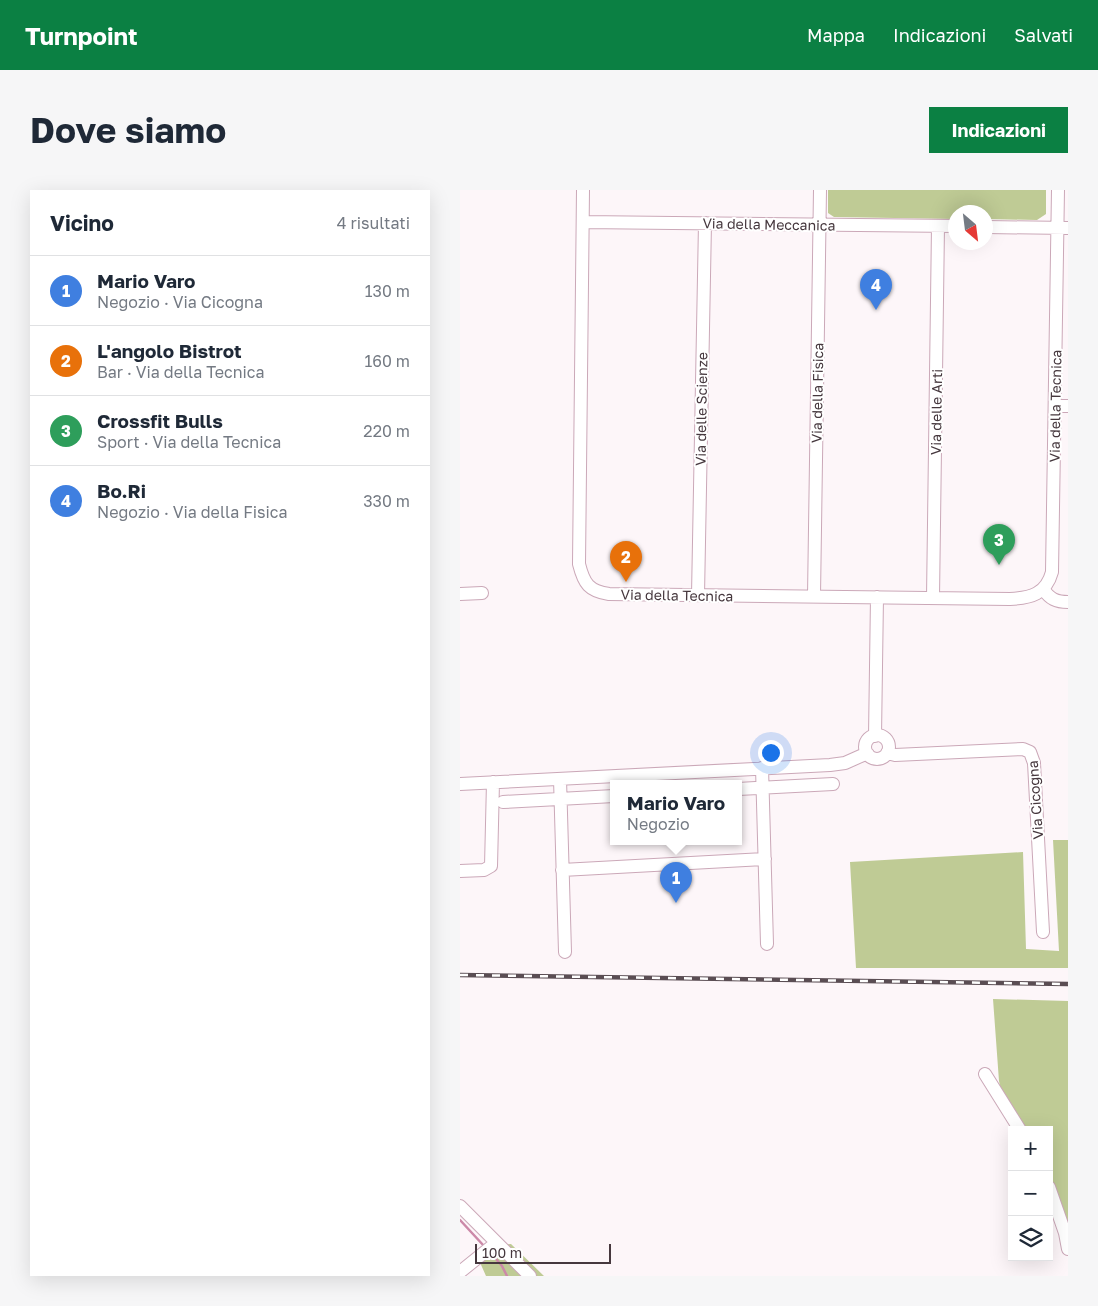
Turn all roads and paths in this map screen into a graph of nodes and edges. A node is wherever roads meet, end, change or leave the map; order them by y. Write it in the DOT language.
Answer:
graph roads {
  1 [pos="583,190"];
  2 [pos="820,190"];
  3 [pos="1058,190"];
  4 [pos="583,222"];
  5 [pos="705,224"];
  6 [pos="820,225"];
  7 [pos="938,226"];
  8 [pos="948,226"];
  9 [pos="993,227"];
  10 [pos="1063,228"];
  11 [pos="1062,335"];
  12 [pos="1055,406"];
  13 [pos="1068,406"];
  14 [pos="1043,589"];
  15 [pos="460,594"];
  16 [pos="482,594"];
  17 [pos="698,595"];
  18 [pos="814,596"];
  19 [pos="877,597"];
  20 [pos="933,598"];
  21 [pos="1068,602"];
  22 [pos="875,736"];
  23 [pos="887,753"];
  24 [pos="868,754"];
  25 [pos="762,768"];
  26 [pos="560,779"];
  27 [pos="493,782"];
  28 [pos="460,784"];
  29 [pos="833,784"];
  30 [pos="763,788"];
  31 [pos="742,789"];
  32 [pos="610,796"];
  33 [pos="560,799"];
  34 [pos="503,802"];
  35 [pos="765,859"];
  36 [pos="460,870"];
  37 [pos="562,870"];
  38 [pos="1042,932"];
  39 [pos="767,944"];
  40 [pos="565,952"];
  41 [pos="985,1074"];
  42 [pos="1018,1126"];
  43 [pos="1053,1198"];
  44 [pos="460,1206"];
  45 [pos="490,1248"];
  46 [pos="1068,1249"];
  47 [pos="460,1272"];
  48 [pos="530,1276"];
  1 -- 4 [label="street, Via della Tecnica"];
  2 -- 6 [label="street, Via della Fisica"];
  3 -- 10 [label="street, Via della Tecnica"];
  4 -- 5 [label="street, Via della Meccanica"];
  4 -- 17 [label="street, Via della Tecnica"];
  5 -- 6 [label="street, Via della Meccanica"];
  5 -- 17 [label="street, Via delle Scienze"];
  6 -- 7 [label="street, Via della Meccanica"];
  6 -- 18 [label="street, Via della Fisica"];
  7 -- 8 [label="street, Via della Meccanica"];
  7 -- 20 [label="street, Via delle Arti"];
  9 -- 10 [label="street"];
  10 -- 11 [label="street, Via della Tecnica"];
  11 -- 12 [label="street, Via della Tecnica"];
  12 -- 13 [label="street"];
  12 -- 14 [label="street, Via della Tecnica"];
  14 -- 20 [label="street, Via della Tecnica"];
  14 -- 21 [label="street"];
  15 -- 16 [label="street"];
  17 -- 18 [label="street, Via della Tecnica"];
  18 -- 19 [label="street, Via della Tecnica"];
  19 -- 20 [label="street, Via della Tecnica"];
  19 -- 22 [label="street"];
  22 -- 23 [label="street"];
  22 -- 24 [label="street"];
  23 -- 24 [label="street, Via Cicogna"];
  23 -- 38 [label="street, Via Cicogna"];
  24 -- 25 [label="street, Via Cicogna"];
  25 -- 26 [label="street, Via Cicogna"];
  25 -- 30 [label="street"];
  26 -- 27 [label="street, Via Cicogna"];
  26 -- 33 [label="street"];
  27 -- 28 [label="street, Via Cicogna"];
  27 -- 36 [label="street"];
  29 -- 30 [label="street"];
  30 -- 31 [label="street"];
  30 -- 35 [label="street"];
  32 -- 33 [label="street"];
  33 -- 34 [label="street"];
  33 -- 37 [label="street"];
  35 -- 37 [label="street"];
  35 -- 39 [label="street"];
  37 -- 40 [label="street"];
  41 -- 42 [label="street"];
  43 -- 46 [label="street"];
  44 -- 45 [label="street"];
  45 -- 47 [label="street"];
  45 -- 48 [label="street"];
}
